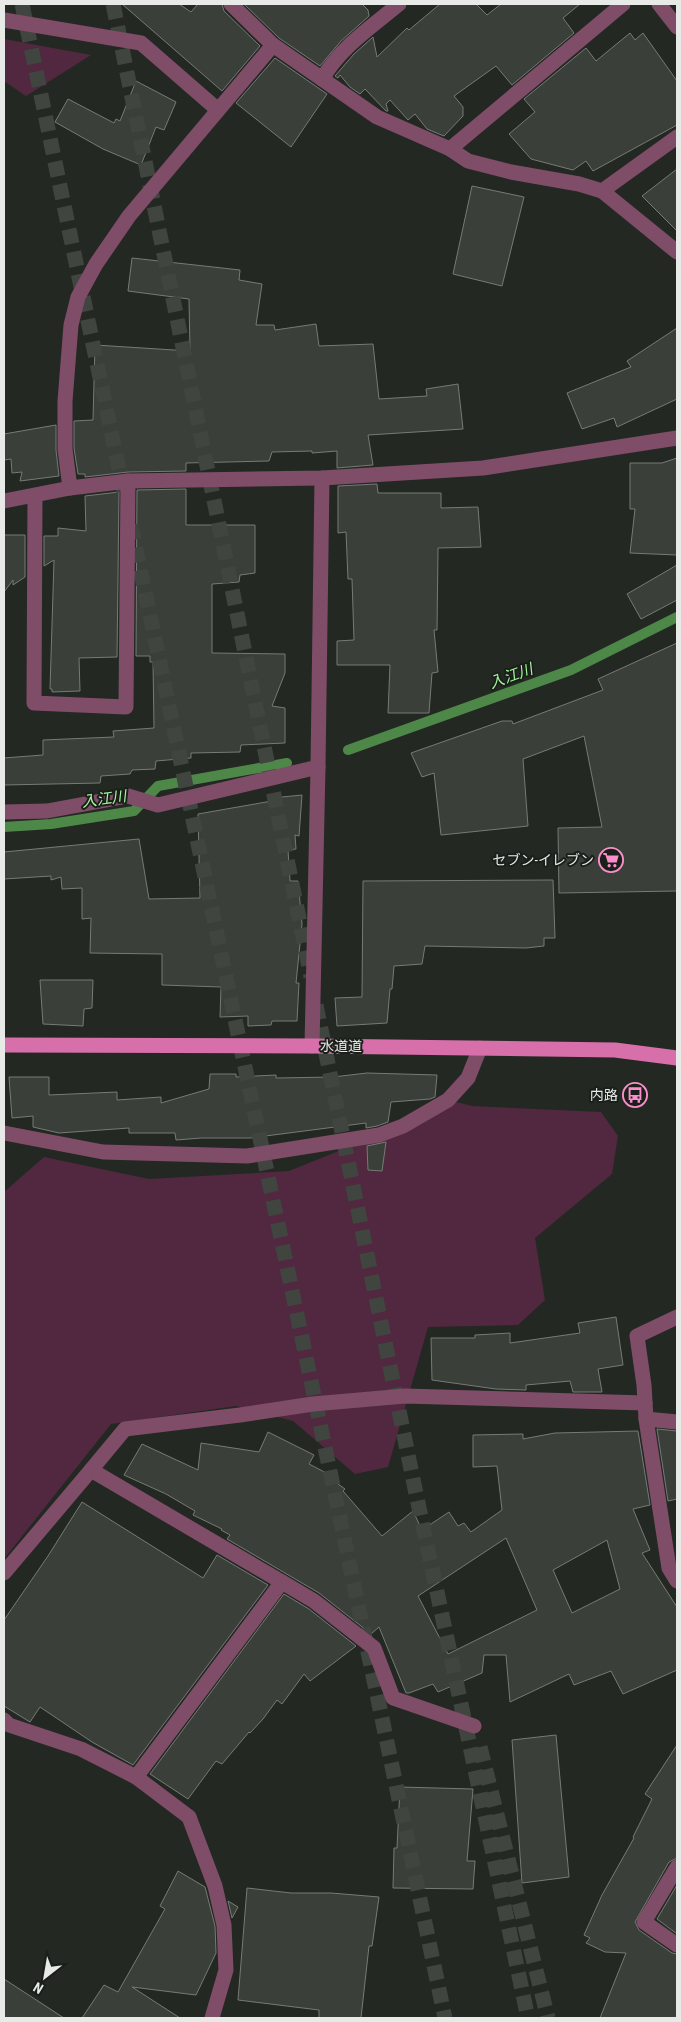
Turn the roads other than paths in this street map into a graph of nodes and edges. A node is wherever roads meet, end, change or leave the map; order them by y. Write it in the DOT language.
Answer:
graph roads {
  1 [pos="232,4"];
  2 [pos="399,4"];
  3 [pos="623,4"];
  4 [pos="659,4"];
  5 [pos="4,20"];
  6 [pos="677,27"];
  7 [pos="273,45"];
  8 [pos="322,79"];
  9 [pos="218,110"];
  10 [pos="677,136"];
  11 [pos="450,149"];
  12 [pos="602,191"];
  13 [pos="677,252"];
  14 [pos="677,438"];
  15 [pos="322,478"];
  16 [pos="128,481"];
  17 [pos="70,488"];
  18 [pos="35,496"];
  19 [pos="4,501"];
  20 [pos="318,767"];
  21 [pos="4,812"];
  22 [pos="4,1045"];
  23 [pos="312,1046"];
  24 [pos="480,1048"];
  25 [pos="677,1058"];
  26 [pos="4,1133"];
  27 [pos="677,1317"];
  28 [pos="645,1403"];
  29 [pos="646,1419"];
  30 [pos="677,1422"];
  31 [pos="91,1470"];
  32 [pos="4,1573"];
  33 [pos="677,1581"];
  34 [pos="282,1582"];
  35 [pos="4,1720"];
  36 [pos="474,1726"];
  37 [pos="136,1777"];
  38 [pos="677,1867"];
  39 [pos="677,1945"];
  40 [pos="212,2018"];
  1 -- 7 [label="street"];
  2 -- 8 [label="street"];
  3 -- 11 [label="street"];
  4 -- 6 [label="street"];
  5 -- 9 [label="street"];
  7 -- 8 [label="street"];
  7 -- 9 [label="street"];
  8 -- 11 [label="street"];
  9 -- 17 [label="street"];
  10 -- 12 [label="street"];
  11 -- 12 [label="street"];
  12 -- 13 [label="street"];
  14 -- 15 [label="street"];
  15 -- 16 [label="street"];
  15 -- 20 [label="street"];
  16 -- 17 [label="street"];
  16 -- 18 [label="street"];
  17 -- 18 [label="street"];
  18 -- 19 [label="street"];
  20 -- 21 [label="street"];
  20 -- 23 [label="street"];
  22 -- 23 [label="main road, 水道道"];
  23 -- 24 [label="main road, 水道道"];
  24 -- 25 [label="main road, 水道道"];
  24 -- 26 [label="street"];
  27 -- 28 [label="street"];
  28 -- 29 [label="street"];
  28 -- 31 [label="street"];
  29 -- 30 [label="street"];
  29 -- 33 [label="street"];
  31 -- 32 [label="street"];
  31 -- 34 [label="street"];
  34 -- 36 [label="street"];
  34 -- 37 [label="street"];
  35 -- 37 [label="street"];
  37 -- 40 [label="street"];
  38 -- 39 [label="street"];
}
